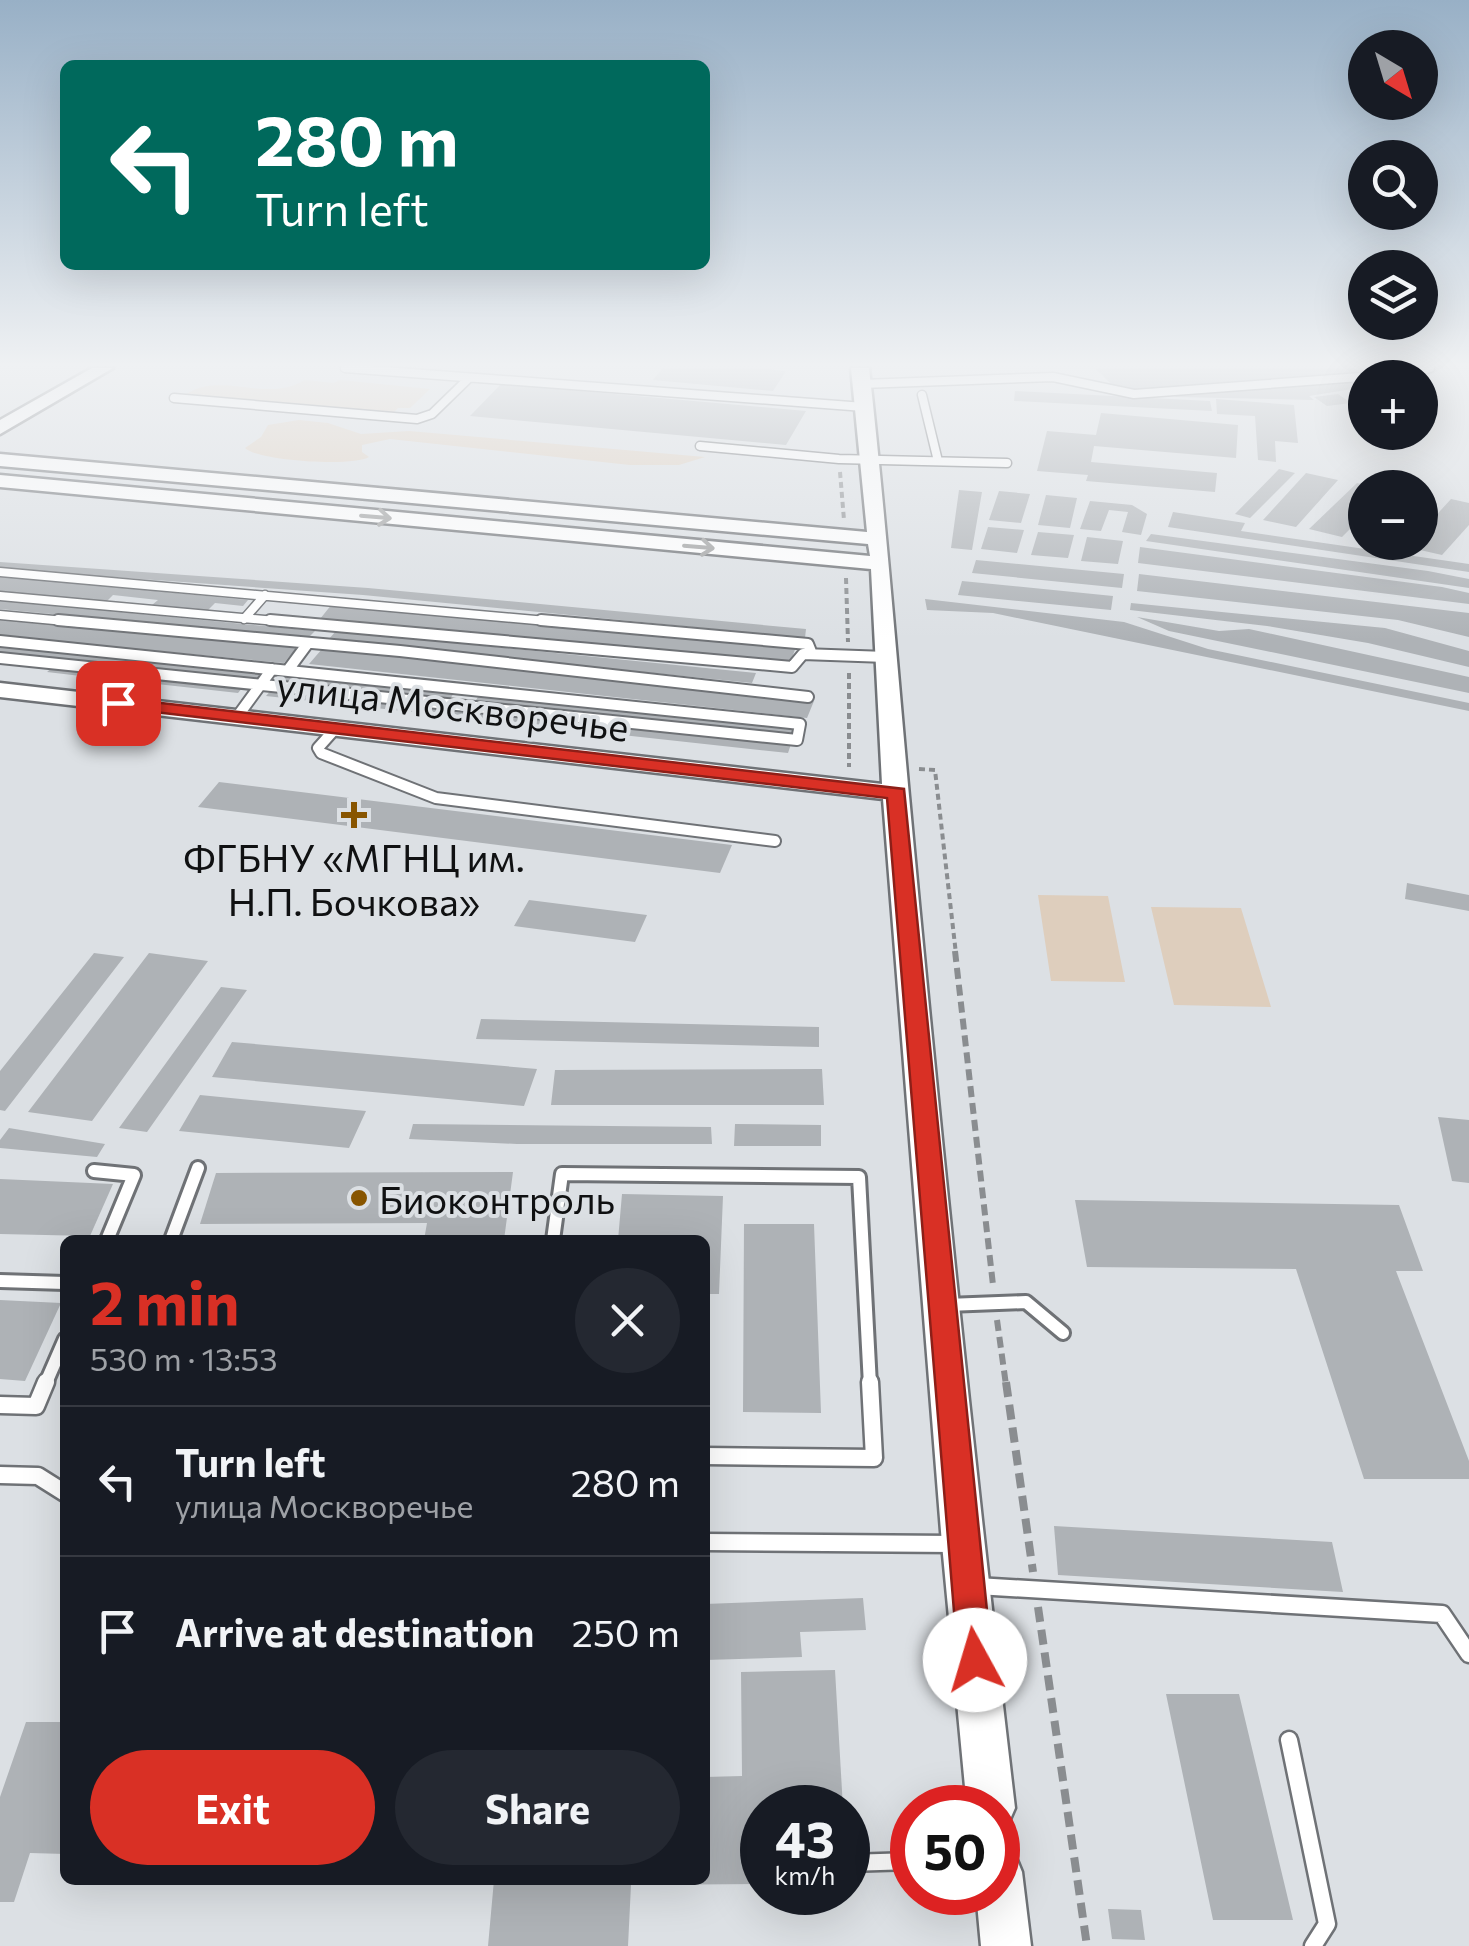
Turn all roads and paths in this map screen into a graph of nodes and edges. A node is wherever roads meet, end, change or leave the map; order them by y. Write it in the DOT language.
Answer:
graph roads {
  1 [pos="839,459"];
  2 [pos="937,459"];
  3 [pos="0,460"];
  4 [pos="868,460"];
  5 [pos="938,462"];
  6 [pos="1007,463"];
  7 [pos="0,481"];
  8 [pos="834,524"];
  9 [pos="878,539"];
  10 [pos="881,564"];
  11 [pos="840,569"];
  12 [pos="0,572"];
  13 [pos="266,594"];
  14 [pos="0,596"];
  15 [pos="0,615"];
  16 [pos="244,620"];
  17 [pos="0,640"];
  18 [pos="308,643"];
  19 [pos="812,654"];
  20 [pos="849,656"];
  21 [pos="0,658"];
  22 [pos="888,658"];
  23 [pos="272,669"];
  24 [pos="288,670"];
  25 [pos="261,685"];
  26 [pos="0,690"];
  27 [pos="808,697"];
  28 [pos="237,717"];
  29 [pos="335,729"];
  30 [pos="897,781"];
  31 [pos="776,841"];
  32 [pos="198,1168"];
  33 [pos="94,1171"];
  34 [pos="109,1235"];
  35 [pos="174,1235"];
  36 [pos="555,1235"];
  37 [pos="0,1281"];
  38 [pos="60,1283"];
  39 [pos="943,1304"];
  40 [pos="995,1304"];
  41 [pos="1063,1333"];
  42 [pos="60,1351"];
  43 [pos="0,1405"];
  44 [pos="710,1456"];
  45 [pos="0,1475"];
  46 [pos="60,1491"];
  47 [pos="710,1542"];
  48 [pos="965,1565"];
  49 [pos="1036,1590"];
  50 [pos="1469,1654"];
  51 [pos="1289,1740"];
  52 [pos="988,1785"];
  53 [pos="1003,1915"];
  54 [pos="1006,1946"];
  55 [pos="1087,1946"];
  56 [pos="1313,1946"];
  1 -- 4 [label="lane"];
  1 -- 8 [label="path"];
  2 -- 5 [label="lane"];
  3 -- 9 [label="main road"];
  4 -- 5 [label="lane"];
  4 -- 9 [label="main road"];
  5 -- 6 [label="lane"];
  7 -- 10 [label="main road, one-way"];
  9 -- 10 [label="main road"];
  10 -- 22 [label="main road"];
  11 -- 20 [label="path"];
  12 -- 13 [label="lane"];
  13 -- 16 [label="lane"];
  13 -- 19 [label="lane"];
  14 -- 16 [label="lane"];
  15 -- 18 [label="lane"];
  16 -- 19 [label="lane"];
  17 -- 23 [label="lane"];
  18 -- 24 [label="lane"];
  18 -- 27 [label="lane"];
  19 -- 20 [label="lane"];
  20 -- 22 [label="lane"];
  20 -- 30 [label="path"];
  21 -- 25 [label="lane"];
  22 -- 30 [label="main road"];
  23 -- 24 [label="lane"];
  23 -- 25 [label="lane"];
  24 -- 25 [label="lane"];
  25 -- 28 [label="lane"];
  26 -- 28 [label="main road, улица Москворечье"];
  28 -- 29 [label="main road, улица Москворечье"];
  29 -- 30 [label="main road, улица Москворечье"];
  29 -- 31 [label="lane"];
  30 -- 39 [label="main road"];
  30 -- 40 [label="path"];
  32 -- 35 [label="lane"];
  33 -- 34 [label="lane"];
  36 -- 44 [label="lane"];
  37 -- 38 [label="lane"];
  39 -- 40 [label="lane"];
  39 -- 48 [label="main road"];
  40 -- 41 [label="lane"];
  40 -- 49 [label="path"];
  42 -- 43 [label="lane"];
  45 -- 46 [label="lane"];
  47 -- 48 [label="lane"];
  48 -- 49 [label="lane"];
  48 -- 52 [label="main road"];
  49 -- 50 [label="lane"];
  49 -- 55 [label="path"];
  51 -- 56 [label="lane"];
  53 -- 54 [label="main road"];
}
